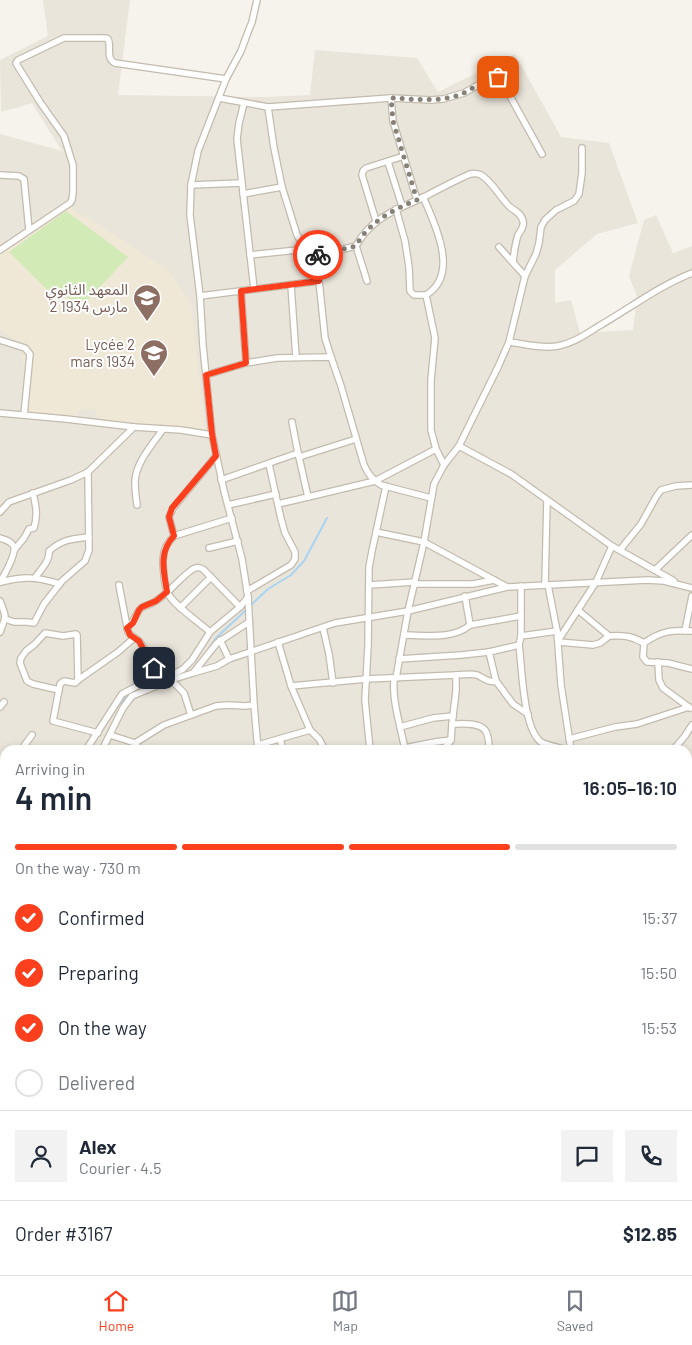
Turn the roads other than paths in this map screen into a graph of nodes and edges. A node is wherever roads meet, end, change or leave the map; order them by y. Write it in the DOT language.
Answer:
graph roads {
  1 [pos="257,0"];
  2 [pos="226,79"];
  3 [pos="219,98"];
  4 [pos="391,98"];
  5 [pos="244,103"];
  6 [pos="268,107"];
  7 [pos="582,148"];
  8 [pos="542,154"];
  9 [pos="404,156"];
  10 [pos="388,162"];
  11 [pos="0,175"];
  12 [pos="241,183"];
  13 [pos="191,185"];
  14 [pos="282,187"];
  15 [pos="243,194"];
  16 [pos="420,198"];
  17 [pos="399,207"];
  18 [pos="376,221"];
  19 [pos="29,230"];
  20 [pos="356,246"];
  21 [pos="499,247"];
  22 [pos="307,249"];
  23 [pos="0,250"];
  24 [pos="250,255"];
  25 [pos="311,257"];
  26 [pos="513,262"];
  27 [pos="692,273"];
  28 [pos="525,276"];
  29 [pos="319,281"];
  30 [pos="367,281"];
  31 [pos="291,285"];
  32 [pos="254,289"];
  33 [pos="241,291"];
  34 [pos="426,295"];
  35 [pos="200,296"];
  36 [pos="0,340"];
  37 [pos="509,342"];
  38 [pos="296,357"];
  39 [pos="331,357"];
  40 [pos="246,363"];
  41 [pos="206,375"];
  42 [pos="0,413"];
  43 [pos="24,415"];
  44 [pos="292,422"];
  45 [pos="134,427"];
  46 [pos="163,429"];
  47 [pos="212,434"];
  48 [pos="356,440"];
  49 [pos="459,446"];
  50 [pos="436,449"];
  51 [pos="299,455"];
  52 [pos="216,456"];
  53 [pos="269,464"];
  54 [pos="444,465"];
  55 [pos="88,472"];
  56 [pos="221,480"];
  57 [pos="375,481"];
  58 [pos="692,485"];
  59 [pos="386,486"];
  60 [pos="33,493"];
  61 [pos="276,494"];
  62 [pos="308,498"];
  63 [pos="431,498"];
  64 [pos="547,500"];
  65 [pos="278,504"];
  66 [pos="137,505"];
  67 [pos="228,505"];
  68 [pos="0,512"];
  69 [pos="232,518"];
  70 [pos="376,532"];
  71 [pos="692,535"];
  72 [pos="174,536"];
  73 [pos="89,537"];
  74 [pos="0,538"];
  75 [pos="238,541"];
  76 [pos="424,542"];
  77 [pos="612,546"];
  78 [pos="209,548"];
  79 [pos="14,549"];
  80 [pos="620,550"];
  81 [pos="655,570"];
  82 [pos="211,577"];
  83 [pos="35,578"];
  84 [pos="494,580"];
  85 [pos="0,582"];
  86 [pos="596,582"];
  87 [pos="60,584"];
  88 [pos="415,584"];
  89 [pos="680,584"];
  90 [pos="369,585"];
  91 [pos="547,585"];
  92 [pos="118,586"];
  93 [pos="521,586"];
  94 [pos="507,587"];
  95 [pos="692,588"];
  96 [pos="167,592"];
  97 [pos="465,596"];
  98 [pos="692,596"];
  99 [pos="248,597"];
  100 [pos="0,601"];
  101 [pos="240,607"];
  102 [pos="180,608"];
  103 [pos="578,610"];
  104 [pos="408,611"];
  105 [pos="522,616"];
  106 [pos="369,617"];
  107 [pos="5,619"];
  108 [pos="249,620"];
  109 [pos="470,625"];
  110 [pos="127,628"];
  111 [pos="323,628"];
  112 [pos="558,631"];
  113 [pos="689,631"];
  114 [pos="0,632"];
  115 [pos="210,632"];
  116 [pos="404,635"];
  117 [pos="521,636"];
  118 [pos="610,636"];
  119 [pos="134,638"];
  120 [pos="220,640"];
  121 [pos="559,640"];
  122 [pos="278,642"];
  123 [pos="644,643"];
  124 [pos="519,645"];
  125 [pos="250,652"];
  126 [pos="489,652"];
  127 [pos="228,659"];
  128 [pos="399,659"];
  129 [pos="658,662"];
  130 [pos="692,669"];
  131 [pos="193,673"];
  132 [pos="456,675"];
  133 [pos="158,678"];
  134 [pos="366,679"];
  135 [pos="395,679"];
  136 [pos="78,680"];
  137 [pos="171,680"];
  138 [pos="496,681"];
  139 [pos="333,683"];
  140 [pos="291,686"];
  141 [pos="59,690"];
  142 [pos="254,705"];
  143 [pos="690,708"];
  144 [pos="528,714"];
  145 [pos="191,715"];
  146 [pos="453,716"];
  147 [pos="452,724"];
  148 [pos="692,725"];
  149 [pos="400,727"];
  150 [pos="310,730"];
  151 [pos="98,733"];
  152 [pos="32,735"];
  153 [pos="110,735"];
  154 [pos="280,739"];
  155 [pos="569,739"];
  156 [pos="451,740"];
  157 [pos="135,743"];
  158 [pos="25,745"];
  159 [pos="90,745"];
  160 [pos="105,745"];
  161 [pos="258,745"];
  162 [pos="265,745"];
  163 [pos="282,745"];
  164 [pos="323,745"];
  165 [pos="370,745"];
  166 [pos="404,745"];
  167 [pos="421,745"];
  168 [pos="447,745"];
  169 [pos="488,745"];
  170 [pos="551,745"];
  171 [pos="570,745"];
  172 [pos="677,745"];
  1 -- 2 [label="street"];
  2 -- 3 [label="street"];
  2 -- 19 [label="street"];
  3 -- 5 [label="street"];
  3 -- 13 [label="street"];
  4 -- 6 [label="street"];
  4 -- 8 [label="street"];
  4 -- 9 [label="street"];
  5 -- 6 [label="street"];
  5 -- 12 [label="street"];
  6 -- 14 [label="street"];
  7 -- 28 [label="street"];
  9 -- 10 [label="street"];
  9 -- 16 [label="street"];
  10 -- 17 [label="street"];
  10 -- 18 [label="street"];
  11 -- 19 [label="street"];
  12 -- 13 [label="street"];
  12 -- 15 [label="street"];
  13 -- 35 [label="street"];
  14 -- 15 [label="street"];
  14 -- 22 [label="street"];
  15 -- 24 [label="street"];
  16 -- 17 [label="street"];
  16 -- 26 [label="street"];
  16 -- 34 [label="street"];
  17 -- 18 [label="street"];
  17 -- 34 [label="street"];
  18 -- 20 [label="street"];
  19 -- 23 [label="street"];
  20 -- 25 [label="street"];
  20 -- 30 [label="street"];
  21 -- 26 [label="street"];
  22 -- 24 [label="street"];
  22 -- 25 [label="street"];
  24 -- 32 [label="street"];
  25 -- 29 [label="street"];
  26 -- 28 [label="street"];
  27 -- 37 [label="street"];
  28 -- 37 [label="street"];
  29 -- 31 [label="street"];
  29 -- 39 [label="street"];
  31 -- 32 [label="street"];
  31 -- 38 [label="street"];
  32 -- 33 [label="street"];
  33 -- 35 [label="street"];
  33 -- 40 [label="street"];
  34 -- 50 [label="street"];
  35 -- 41 [label="street"];
  36 -- 43 [label="street"];
  37 -- 49 [label="street"];
  38 -- 39 [label="street"];
  38 -- 40 [label="street"];
  39 -- 48 [label="street"];
  40 -- 41 [label="street"];
  41 -- 47 [label="street"];
  42 -- 43 [label="street"];
  43 -- 45 [label="street"];
  44 -- 51 [label="street"];
  45 -- 46 [label="street"];
  45 -- 55 [label="street"];
  46 -- 47 [label="street"];
  46 -- 66 [label="street"];
  47 -- 52 [label="street"];
  48 -- 51 [label="street"];
  48 -- 57 [label="street"];
  49 -- 54 [label="street"];
  49 -- 64 [label="street"];
  50 -- 54 [label="street"];
  50 -- 57 [label="street"];
  51 -- 53 [label="street"];
  51 -- 62 [label="street"];
  52 -- 56 [label="street"];
  52 -- 72 [label="street"];
  53 -- 56 [label="street"];
  53 -- 61 [label="street"];
  54 -- 63 [label="street"];
  55 -- 60 [label="street"];
  55 -- 73 [label="street"];
  56 -- 67 [label="street"];
  57 -- 59 [label="street"];
  57 -- 62 [label="street"];
  58 -- 80 [label="street"];
  59 -- 63 [label="street"];
  59 -- 70 [label="street"];
  60 -- 68 [label="street"];
  60 -- 79 [label="street"];
  61 -- 65 [label="street"];
  61 -- 67 [label="street"];
  62 -- 65 [label="street"];
  63 -- 76 [label="street"];
  64 -- 77 [label="street"];
  64 -- 91 [label="street"];
  65 -- 99 [label="street"];
  67 -- 69 [label="street"];
  69 -- 72 [label="street"];
  69 -- 75 [label="street"];
  70 -- 76 [label="street"];
  70 -- 90 [label="street"];
  71 -- 81 [label="street"];
  72 -- 96 [label="street"];
  73 -- 83 [label="street"];
  73 -- 87 [label="street"];
  74 -- 79 [label="street"];
  75 -- 78 [label="street"];
  75 -- 99 [label="street"];
  76 -- 84 [label="street"];
  76 -- 88 [label="street"];
  77 -- 80 [label="street"];
  77 -- 86 [label="street"];
  79 -- 85 [label="street"];
  80 -- 81 [label="street"];
  81 -- 89 [label="street"];
  82 -- 96 [label="street"];
  82 -- 101 [label="street"];
  82 -- 102 [label="street"];
  83 -- 85 [label="street"];
  83 -- 87 [label="street"];
  84 -- 88 [label="street"];
  84 -- 94 [label="street"];
  86 -- 89 [label="street"];
  86 -- 91 [label="street"];
  86 -- 103 [label="street"];
  87 -- 107 [label="street"];
  88 -- 90 [label="street"];
  88 -- 104 [label="street"];
  89 -- 95 [label="street"];
  90 -- 106 [label="street"];
  91 -- 93 [label="street"];
  91 -- 112 [label="street"];
  92 -- 110 [label="street"];
  93 -- 94 [label="street"];
  93 -- 105 [label="street"];
  94 -- 97 [label="street"];
  96 -- 102 [label="street"];
  96 -- 110 [label="street"];
  97 -- 104 [label="street"];
  97 -- 109 [label="street"];
  98 -- 113 [label="street"];
  99 -- 101 [label="street"];
  99 -- 108 [label="street"];
  100 -- 107 [label="street"];
  101 -- 115 [label="street"];
  102 -- 115 [label="street"];
  103 -- 118 [label="street"];
  103 -- 121 [label="street"];
  104 -- 106 [label="street"];
  104 -- 116 [label="street"];
  105 -- 109 [label="street"];
  105 -- 117 [label="street"];
  106 -- 111 [label="street"];
  106 -- 134 [label="street"];
  107 -- 114 [label="street"];
  108 -- 120 [label="street"];
  108 -- 125 [label="street"];
  109 -- 116 [label="street"];
  110 -- 119 [label="street"];
  111 -- 122 [label="street"];
  111 -- 139 [label="street"];
  112 -- 117 [label="street"];
  112 -- 121 [label="street"];
  113 -- 123 [label="street"];
  115 -- 133 [label="street"];
  116 -- 128 [label="street"];
  117 -- 124 [label="street"];
  118 -- 121 [label="street"];
  118 -- 123 [label="street"];
  119 -- 133 [label="street"];
  119 -- 136 [label="street"];
  120 -- 127 [label="street"];
  120 -- 131 [label="street"];
  121 -- 155 [label="street"];
  122 -- 125 [label="street"];
  122 -- 140 [label="street"];
  123 -- 129 [label="street"];
  124 -- 126 [label="street"];
  124 -- 144 [label="street"];
  125 -- 127 [label="street"];
  125 -- 142 [label="street"];
  126 -- 128 [label="street"];
  126 -- 138 [label="street"];
  127 -- 131 [label="street"];
  128 -- 135 [label="street"];
  129 -- 130 [label="street"];
  129 -- 143 [label="street"];
  131 -- 137 [label="street"];
  132 -- 135 [label="street"];
  132 -- 138 [label="street"];
  132 -- 146 [label="street"];
  133 -- 151 [label="street"];
  134 -- 135 [label="street"];
  134 -- 139 [label="street"];
  134 -- 165 [label="street"];
  135 -- 149 [label="street"];
  136 -- 141 [label="street"];
  136 -- 141 [label="street"];
  137 -- 145 [label="street"];
  137 -- 153 [label="street"];
  138 -- 144 [label="street"];
  139 -- 140 [label="street"];
  140 -- 150 [label="street"];
  141 -- 151 [label="street"];
  142 -- 145 [label="street"];
  142 -- 161 [label="street"];
  143 -- 155 [label="street"];
  144 -- 170 [label="street"];
  145 -- 157 [label="street"];
  146 -- 147 [label="street"];
  146 -- 149 [label="street"];
  147 -- 156 [label="street"];
  147 -- 169 [label="street"];
  148 -- 172 [label="street"];
  149 -- 166 [label="street"];
  150 -- 154 [label="street"];
  150 -- 164 [label="street"];
  151 -- 159 [label="street"];
  152 -- 158 [label="street"];
  153 -- 157 [label="street"];
  153 -- 160 [label="street"];
  154 -- 162 [label="street"];
  154 -- 163 [label="street"];
  155 -- 171 [label="street"];
  156 -- 167 [label="street"];
  156 -- 168 [label="street"];
}
